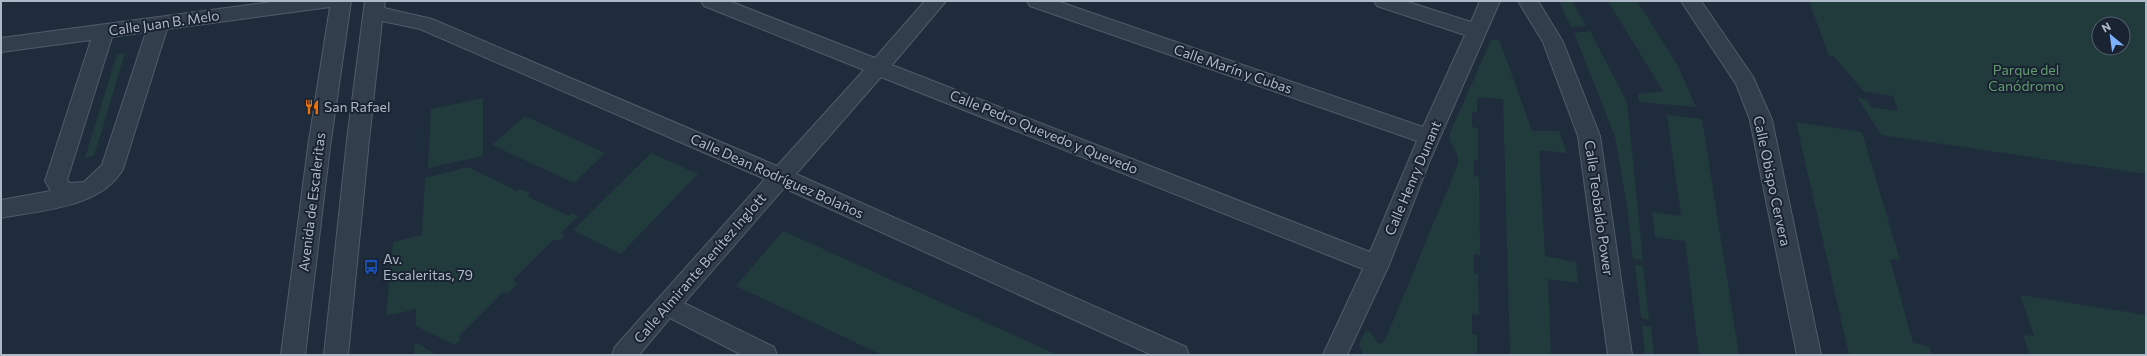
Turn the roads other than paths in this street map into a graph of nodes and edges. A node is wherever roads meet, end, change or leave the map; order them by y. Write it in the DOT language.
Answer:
graph roads {
  1 [pos="328,1"];
  2 [pos="341,1"];
  3 [pos="711,1"];
  4 [pos="936,1"];
  5 [pos="1037,1"];
  6 [pos="1384,1"];
  7 [pos="1490,1"];
  8 [pos="1528,1"];
  9 [pos="1691,1"];
  10 [pos="374,6"];
  11 [pos="159,24"];
  12 [pos="104,31"];
  13 [pos="1476,31"];
  14 [pos="1,45"];
  15 [pos="879,67"];
  16 [pos="1430,137"];
  17 [pos="780,178"];
  18 [pos="79,194"];
  19 [pos="1,209"];
  20 [pos="1377,265"];
  21 [pos="666,305"];
  22 [pos="293,355"];
  23 [pos="336,355"];
  24 [pos="624,355"];
  25 [pos="765,355"];
  26 [pos="1177,355"];
  27 [pos="1335,355"];
  28 [pos="1620,355"];
  29 [pos="1809,355"];
  1 -- 11 [label="street, Calle Juan B. Melo"];
  2 -- 22 [label="street, Avenida de Escaleritas"];
  3 -- 15 [label="street, Calle Pedro Quevedo y Quevedo"];
  4 -- 15 [label="street, Calle Almirante Benítez Inglott"];
  5 -- 16 [label="street, Calle Marín y Cubas"];
  6 -- 13 [label="street"];
  7 -- 13 [label="street, Calle Henry Dunant"];
  8 -- 28 [label="street, Calle Teobaldo Power"];
  9 -- 29 [label="street, Calle Obispo Cervera"];
  10 -- 17 [label="street, Calle Dean Rodríguez Bolaños"];
  10 -- 23 [label="street"];
  11 -- 12 [label="street, Calle Juan B. Melo"];
  11 -- 18 [label="street"];
  12 -- 14 [label="street, Calle Juan B. Melo"];
  12 -- 18 [label="street"];
  13 -- 16 [label="street, Calle Henry Dunant"];
  15 -- 17 [label="street, Calle Almirante Benítez Inglott"];
  15 -- 20 [label="street, Calle Pedro Quevedo y Quevedo"];
  16 -- 20 [label="street, Calle Henry Dunant"];
  17 -- 21 [label="street, Calle Almirante Benítez Inglott"];
  17 -- 26 [label="street, Calle Dean Rodríguez Bolaños"];
  18 -- 19 [label="street"];
  20 -- 27 [label="street, Calle Henry Dunant"];
  21 -- 24 [label="street, Calle Almirante Benítez Inglott"];
  21 -- 25 [label="street"];
}
